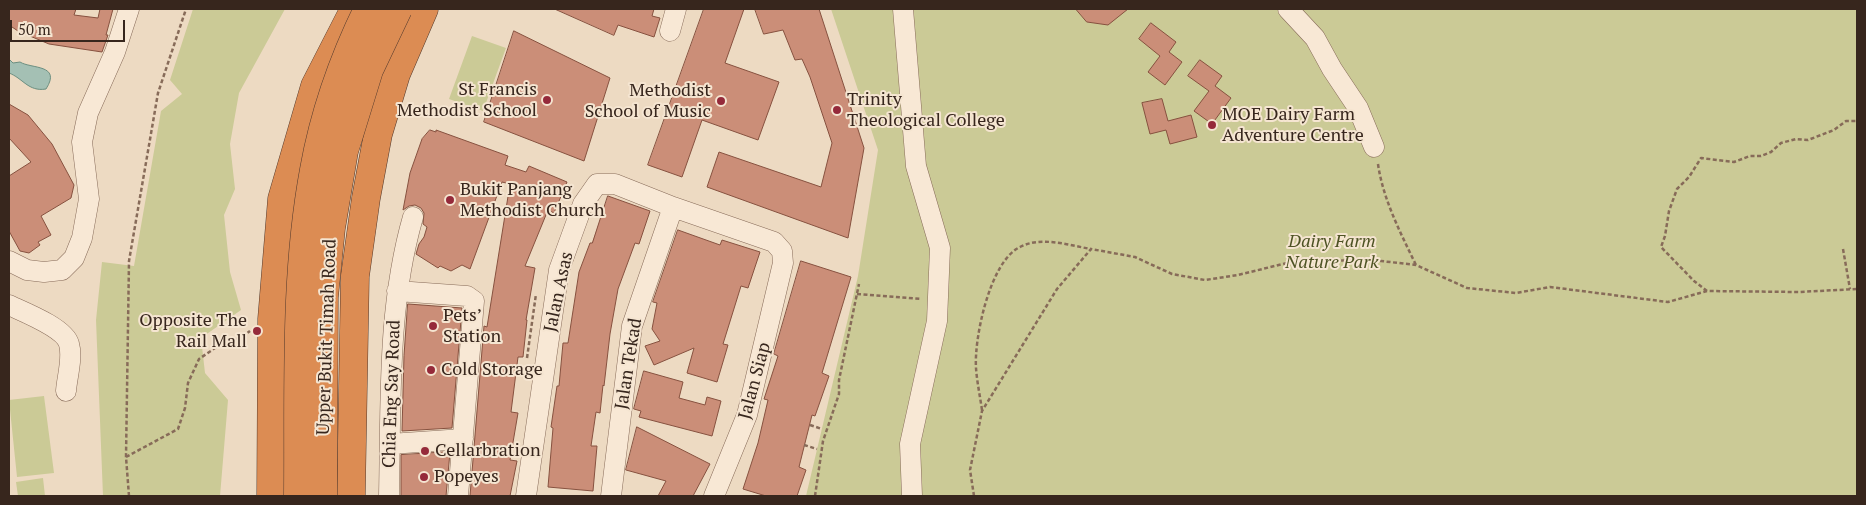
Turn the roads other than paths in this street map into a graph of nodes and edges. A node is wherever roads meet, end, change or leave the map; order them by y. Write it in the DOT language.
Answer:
graph roads {
  1 [pos="129,9"];
  2 [pos="355,9"];
  3 [pos="368,9"];
  4 [pos="398,9"];
  5 [pos="424,9"];
  6 [pos="676,9"];
  7 [pos="903,9"];
  8 [pos="1288,9"];
  9 [pos="412,22"];
  10 [pos="670,31"];
  11 [pos="1374,146"];
  12 [pos="673,208"];
  13 [pos="413,217"];
  14 [pos="9,261"];
  15 [pos="783,262"];
  16 [pos="397,291"];
  17 [pos="9,305"];
  18 [pos="66,391"];
  19 [pos="462,439"];
  20 [pos="390,444"];
  21 [pos="271,496"];
  22 [pos="298,496"];
  23 [pos="323,496"];
  24 [pos="351,496"];
  25 [pos="389,496"];
  26 [pos="458,496"];
  27 [pos="526,496"];
  28 [pos="611,496"];
  29 [pos="714,496"];
  30 [pos="912,496"];
  1 -- 14 [label="street"];
  2 -- 21 [label="highway"];
  3 -- 22 [label="highway, Upper Bukit Timah Road, bridge"];
  4 -- 23 [label="highway, Upper Bukit Timah Road, bridge"];
  5 -- 9 [label="highway"];
  6 -- 10 [label="street"];
  7 -- 30 [label="street"];
  8 -- 11 [label="street"];
  9 -- 24 [label="highway"];
  12 -- 15 [label="street, Jalan Asas"];
  12 -- 27 [label="street, Jalan Asas"];
  12 -- 28 [label="street, Jalan Tekad"];
  13 -- 16 [label="street, Chia Eng Say Road"];
  15 -- 29 [label="street, Jalan Siap"];
  16 -- 19 [label="street"];
  16 -- 20 [label="street, Chia Eng Say Road"];
  17 -- 18 [label="street"];
  19 -- 20 [label="street"];
  19 -- 26 [label="street"];
  20 -- 25 [label="street, Chia Eng Say Road"];
}
